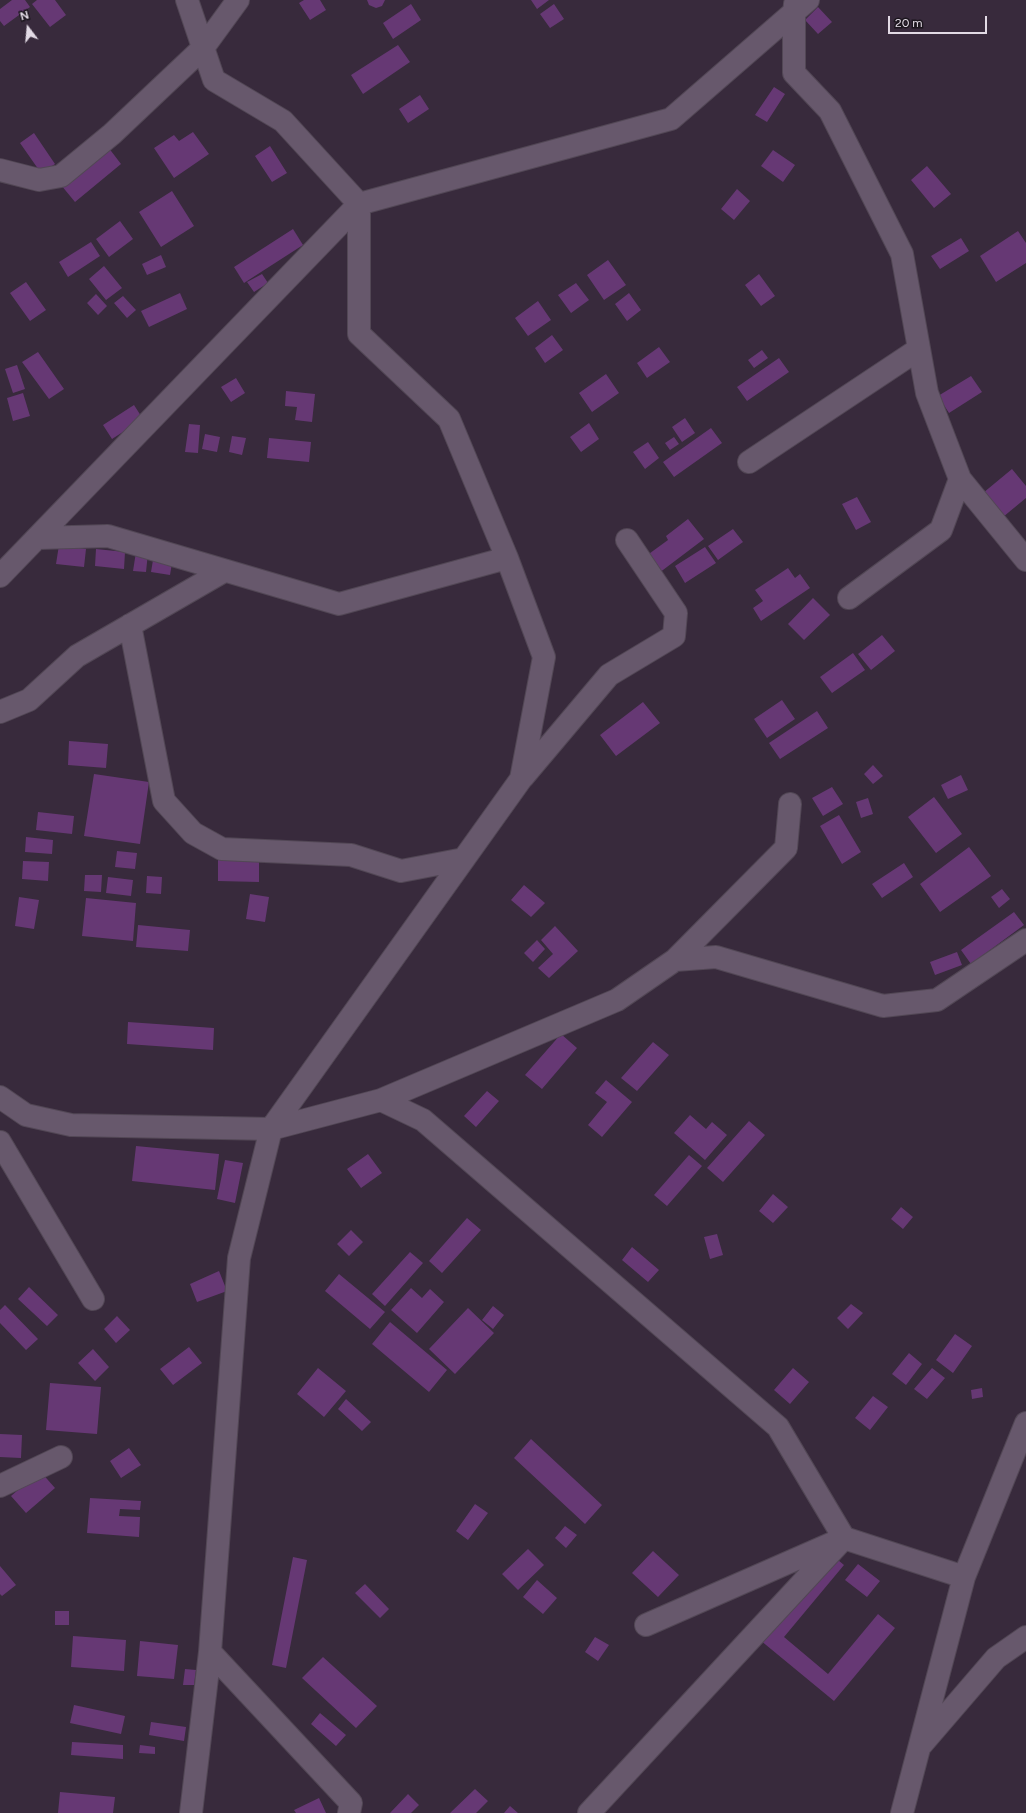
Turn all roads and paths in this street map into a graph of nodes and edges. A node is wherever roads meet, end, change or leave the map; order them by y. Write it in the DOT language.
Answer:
graph roads {
  1 [pos="187,0"];
  2 [pos="238,0"];
  3 [pos="799,4"];
  4 [pos="203,48"];
  5 [pos="0,170"];
  6 [pos="359,204"];
  7 [pos="919,349"];
  8 [pos="749,462"];
  9 [pos="960,479"];
  10 [pos="38,538"];
  11 [pos="627,540"];
  12 [pos="507,558"];
  13 [pos="1026,560"];
  14 [pos="224,571"];
  15 [pos="0,576"];
  16 [pos="849,598"];
  17 [pos="130,625"];
  18 [pos="0,712"];
  19 [pos="521,779"];
  20 [pos="790,804"];
  21 [pos="464,859"];
  22 [pos="1026,940"];
  23 [pos="676,960"];
  24 [pos="0,1097"];
  25 [pos="381,1100"];
  26 [pos="271,1129"];
  27 [pos="0,1142"];
  28 [pos="93,1299"];
  29 [pos="1026,1424"];
  30 [pos="61,1457"];
  31 [pos="0,1486"];
  32 [pos="844,1538"];
  33 [pos="964,1577"];
  34 [pos="646,1624"];
  35 [pos="1026,1637"];
  36 [pos="210,1652"];
  37 [pos="919,1748"];
  38 [pos="192,1813"];
  39 [pos="349,1813"];
  40 [pos="589,1813"];
  41 [pos="902,1813"];
  1 -- 4 [label="street"];
  2 -- 4 [label="street"];
  3 -- 6 [label="street"];
  3 -- 7 [label="street"];
  4 -- 5 [label="street"];
  4 -- 6 [label="street"];
  6 -- 10 [label="street"];
  6 -- 12 [label="street"];
  7 -- 8 [label="street"];
  7 -- 9 [label="street"];
  9 -- 13 [label="street"];
  9 -- 16 [label="street"];
  10 -- 14 [label="street"];
  10 -- 15 [label="street"];
  11 -- 19 [label="street"];
  12 -- 14 [label="street"];
  12 -- 19 [label="street"];
  14 -- 17 [label="street"];
  17 -- 18 [label="street"];
  17 -- 21 [label="street"];
  19 -- 21 [label="street"];
  20 -- 23 [label="street"];
  21 -- 26 [label="street"];
  22 -- 23 [label="street"];
  23 -- 25 [label="street"];
  24 -- 26 [label="street"];
  25 -- 26 [label="street"];
  25 -- 32 [label="street"];
  26 -- 36 [label="street"];
  27 -- 28 [label="street"];
  29 -- 33 [label="street"];
  30 -- 31 [label="street"];
  32 -- 33 [label="street"];
  32 -- 34 [label="street"];
  32 -- 40 [label="street"];
  33 -- 37 [label="street"];
  35 -- 37 [label="street"];
  36 -- 38 [label="street"];
  36 -- 39 [label="street"];
  37 -- 41 [label="street"];
}
